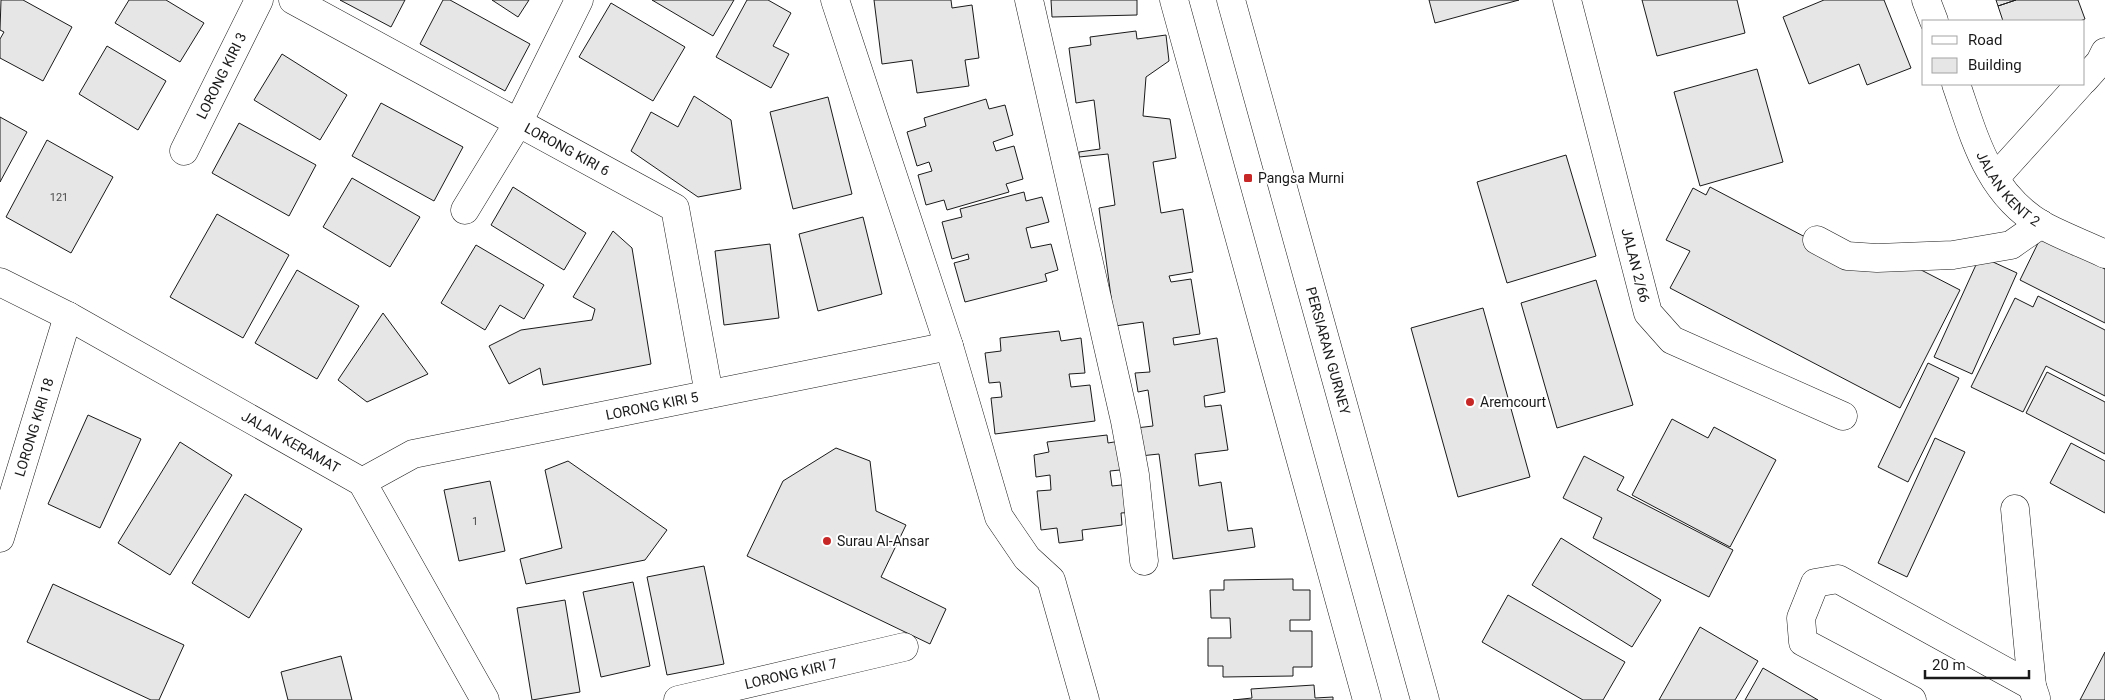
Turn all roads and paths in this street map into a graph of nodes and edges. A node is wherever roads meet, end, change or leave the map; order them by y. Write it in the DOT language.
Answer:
graph roads {
  1 [pos="259,0"];
  2 [pos="293,0"];
  3 [pos="579,0"];
  4 [pos="835,0"];
  5 [pos="1029,0"];
  6 [pos="1174,0"];
  7 [pos="1231,0"];
  8 [pos="1567,0"];
  9 [pos="1926,0"];
  10 [pos="1934,20"];
  11 [pos="2105,52"];
  12 [pos="2085,79"];
  13 [pos="1956,85"];
  14 [pos="2079,85"];
  15 [pos="518,123"];
  16 [pos="184,151"];
  17 [pos="1994,178"];
  18 [pos="465,210"];
  19 [pos="2041,224"];
  20 [pos="1816,240"];
  21 [pos="2105,254"];
  22 [pos="0,282"];
  23 [pos="68,316"];
  24 [pos="949,346"];
  25 [pos="709,394"];
  26 [pos="1843,416"];
  27 [pos="362,482"];
  28 [pos="2015,509"];
  29 [pos="0,538"];
  30 [pos="1144,561"];
  31 [pos="904,648"];
  32 [pos="2034,693"];
  33 [pos="485,700"];
  34 [pos="678,700"];
  35 [pos="1085,700"];
  36 [pos="1367,700"];
  37 [pos="1425,700"];
  38 [pos="1912,700"];
  1 -- 16 [label="street, LORONG KIRI 3"];
  2 -- 15 [label="street, LORONG KIRI 6"];
  3 -- 15 [label="street"];
  4 -- 24 [label="street"];
  5 -- 30 [label="street"];
  6 -- 36 [label="street"];
  7 -- 37 [label="street, PERSIARAN GURNEY"];
  8 -- 26 [label="street, JALAN 2/66"];
  9 -- 10 [label="street"];
  11 -- 12 [label="street"];
  13 -- 17 [label="street, JALAN KENT 2"];
  14 -- 17 [label="street"];
  15 -- 18 [label="street"];
  15 -- 25 [label="street, LORONG KIRI 6"];
  17 -- 19 [label="street, JALAN KENT 2"];
  19 -- 20 [label="street"];
  19 -- 21 [label="street, JALAN KENT 2"];
  22 -- 23 [label="street, JALAN KERAMAT"];
  23 -- 27 [label="street, JALAN KERAMAT"];
  23 -- 29 [label="street, LORONG KIRI 18"];
  24 -- 25 [label="street, LORONG KIRI 5"];
  24 -- 35 [label="street"];
  25 -- 27 [label="street, LORONG KIRI 5"];
  27 -- 33 [label="street"];
  28 -- 32 [label="street"];
  31 -- 34 [label="street, LORONG KIRI 7"];
  32 -- 38 [label="street"];
}
